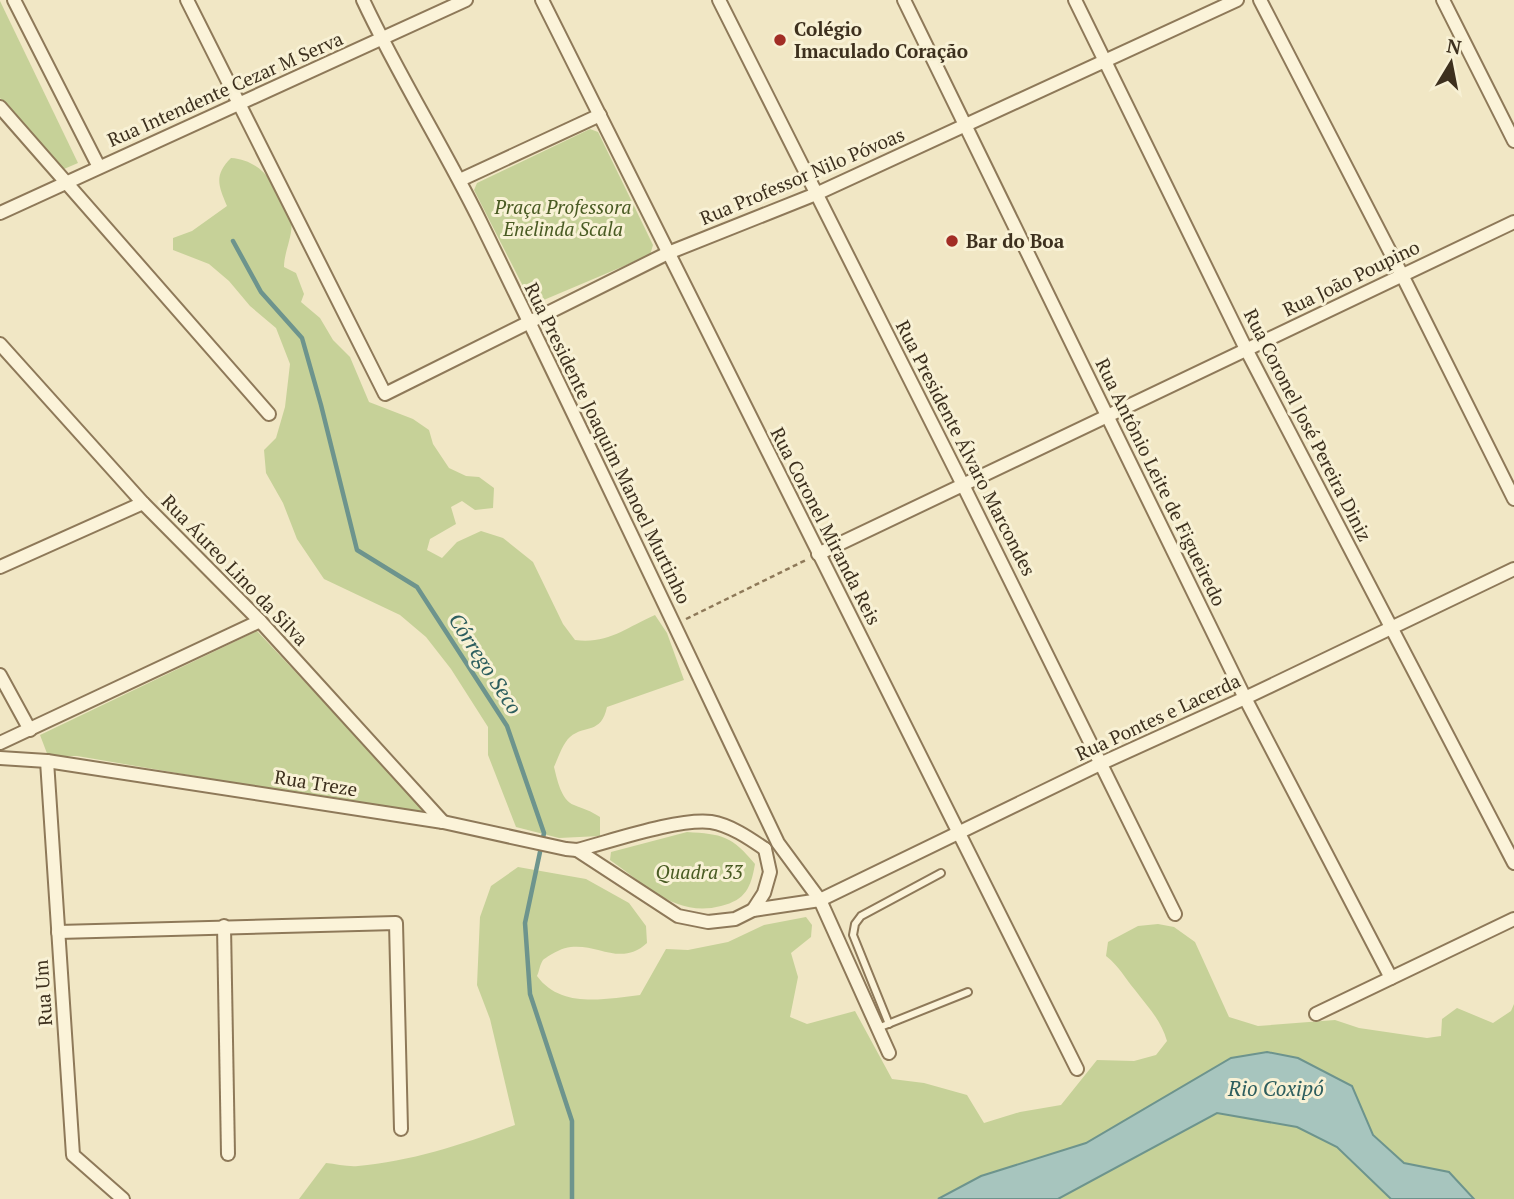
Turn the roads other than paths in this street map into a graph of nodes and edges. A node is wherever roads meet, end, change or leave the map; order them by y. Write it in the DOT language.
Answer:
graph roads {
  1 [pos="14,0"];
  2 [pos="187,0"];
  3 [pos="363,0"];
  4 [pos="466,0"];
  5 [pos="542,0"];
  6 [pos="719,0"];
  7 [pos="904,0"];
  8 [pos="1075,0"];
  9 [pos="1237,0"];
  10 [pos="1260,0"];
  11 [pos="1443,0"];
  12 [pos="381,39"];
  13 [pos="1105,60"];
  14 [pos="238,104"];
  15 [pos="0,107"];
  16 [pos="600,115"];
  17 [pos="965,125"];
  18 [pos="1514,141"];
  19 [pos="99,167"];
  20 [pos="460,180"];
  21 [pos="68,181"];
  22 [pos="816,194"];
  23 [pos="0,213"];
  24 [pos="1514,222"];
  25 [pos="668,253"];
  26 [pos="1402,275"];
  27 [pos="530,323"];
  28 [pos="0,344"];
  29 [pos="1246,349"];
  30 [pos="269,414"];
  31 [pos="1107,416"];
  32 [pos="963,485"];
  33 [pos="1514,499"];
  34 [pos="143,503"];
  35 [pos="818,554"];
  36 [pos="0,567"];
  37 [pos="1514,569"];
  38 [pos="260,621"];
  39 [pos="1392,626"];
  40 [pos="0,675"];
  41 [pos="1245,698"];
  42 [pos="30,730"];
  43 [pos="0,743"];
  44 [pos="0,758"];
  45 [pos="47,761"];
  46 [pos="1102,764"];
  47 [pos="443,822"];
  48 [pos="959,832"];
  49 [pos="778,843"];
  50 [pos="765,849"];
  51 [pos="572,850"];
  52 [pos="1514,863"];
  53 [pos="941,873"];
  54 [pos="820,900"];
  55 [pos="753,910"];
  56 [pos="1175,914"];
  57 [pos="1514,919"];
  58 [pos="224,926"];
  59 [pos="58,932"];
  60 [pos="1391,978"];
  61 [pos="968,992"];
  62 [pos="1316,1014"];
  63 [pos="884,1026"];
  64 [pos="889,1053"];
  65 [pos="1077,1069"];
  66 [pos="401,1129"];
  67 [pos="228,1154"];
  68 [pos="123,1199"];
  1 -- 19 [label="street"];
  2 -- 14 [label="street"];
  3 -- 12 [label="street, Rua Presidente Joaquim Manoel Murtinho"];
  4 -- 12 [label="street, Rua Intendente Cezar M Serva"];
  5 -- 16 [label="street, Rua Coronel Miranda Reis"];
  6 -- 22 [label="street, Rua Presidente Álvaro Marcondes"];
  7 -- 17 [label="street, Rua Antônio Leite de Figueiredo"];
  8 -- 13 [label="street, Rua Coronel José Pereira Diniz"];
  9 -- 13 [label="street, Rua Professor Nilo Póvoas"];
  10 -- 26 [label="street"];
  11 -- 18 [label="street"];
  12 -- 14 [label="street, Rua Intendente Cezar M Serva"];
  12 -- 20 [label="street, Rua Presidente Joaquim Manoel Murtinho"];
  13 -- 17 [label="street, Rua Professor Nilo Póvoas"];
  13 -- 29 [label="street, Rua Coronel José Pereira Diniz"];
  14 -- 19 [label="street, Rua Intendente Cezar M Serva"];
  14 -- 27 [label="street, Rua Professor Nilo Póvoas"];
  15 -- 21 [label="street"];
  16 -- 20 [label="street"];
  16 -- 25 [label="street, Rua Coronel Miranda Reis"];
  17 -- 22 [label="street, Rua Professor Nilo Póvoas"];
  17 -- 31 [label="street, Rua Antônio Leite de Figueiredo"];
  19 -- 21 [label="street, Rua Intendente Cezar M Serva"];
  20 -- 27 [label="street, Rua Presidente Joaquim Manoel Murtinho"];
  21 -- 23 [label="street, Rua Intendente Cezar M Serva"];
  21 -- 30 [label="street"];
  22 -- 25 [label="street, Rua Professor Nilo Póvoas"];
  22 -- 32 [label="street, Rua Presidente Álvaro Marcondes"];
  24 -- 26 [label="street, Rua João Poupino"];
  25 -- 27 [label="street, Rua Professor Nilo Póvoas"];
  25 -- 35 [label="street, Rua Coronel Miranda Reis"];
  26 -- 29 [label="street, Rua João Poupino"];
  26 -- 33 [label="street"];
  27 -- 49 [label="street, Rua Presidente Joaquim Manoel Murtinho"];
  28 -- 34 [label="street, Rua Áureo Lino da Silva"];
  29 -- 31 [label="street, Rua João Poupino"];
  29 -- 39 [label="street, Rua Coronel José Pereira Diniz"];
  31 -- 32 [label="street, Rua João Poupino"];
  31 -- 41 [label="street, Rua Antônio Leite de Figueiredo"];
  32 -- 35 [label="street, Rua João Poupino"];
  32 -- 46 [label="street, Rua Presidente Álvaro Marcondes"];
  34 -- 36 [label="street"];
  34 -- 38 [label="street, Rua Áureo Lino da Silva"];
  35 -- 48 [label="street, Rua Coronel Miranda Reis"];
  37 -- 39 [label="street, Rua Pontes e Lacerda"];
  38 -- 42 [label="street"];
  38 -- 47 [label="street, Rua Áureo Lino da Silva"];
  39 -- 41 [label="street, Rua Pontes e Lacerda"];
  39 -- 52 [label="street, Rua Coronel José Pereira Diniz"];
  40 -- 42 [label="street"];
  41 -- 46 [label="street, Rua Pontes e Lacerda"];
  41 -- 60 [label="street, Rua Antônio Leite de Figueiredo"];
  42 -- 43 [label="street"];
  44 -- 45 [label="street, Rua Treze"];
  45 -- 47 [label="street, Rua Treze"];
  45 -- 59 [label="street, Rua Um"];
  46 -- 48 [label="street, Rua Pontes e Lacerda"];
  46 -- 56 [label="street, Rua Presidente Álvaro Marcondes"];
  47 -- 51 [label="street, Rua Treze"];
  48 -- 54 [label="street, Rua Pontes e Lacerda"];
  48 -- 65 [label="street, Rua Coronel Miranda Reis"];
  49 -- 50 [label="street"];
  49 -- 54 [label="street, Rua Presidente Joaquim Manoel Murtinho"];
  50 -- 51 [label="street, Rua Treze"];
  50 -- 55 [label="street"];
  51 -- 55 [label="street, Rua Treze"];
  53 -- 63 [label="lane"];
  54 -- 55 [label="street, Rua Treze"];
  54 -- 63 [label="street, Rua Presidente Joaquim Manoel Murtinho"];
  57 -- 60 [label="street"];
  58 -- 59 [label="street"];
  58 -- 66 [label="street"];
  58 -- 67 [label="street"];
  59 -- 68 [label="street, Rua Um"];
  60 -- 62 [label="street"];
  61 -- 63 [label="lane"];
  63 -- 64 [label="street, Rua Presidente Joaquim Manoel Murtinho"];
}
